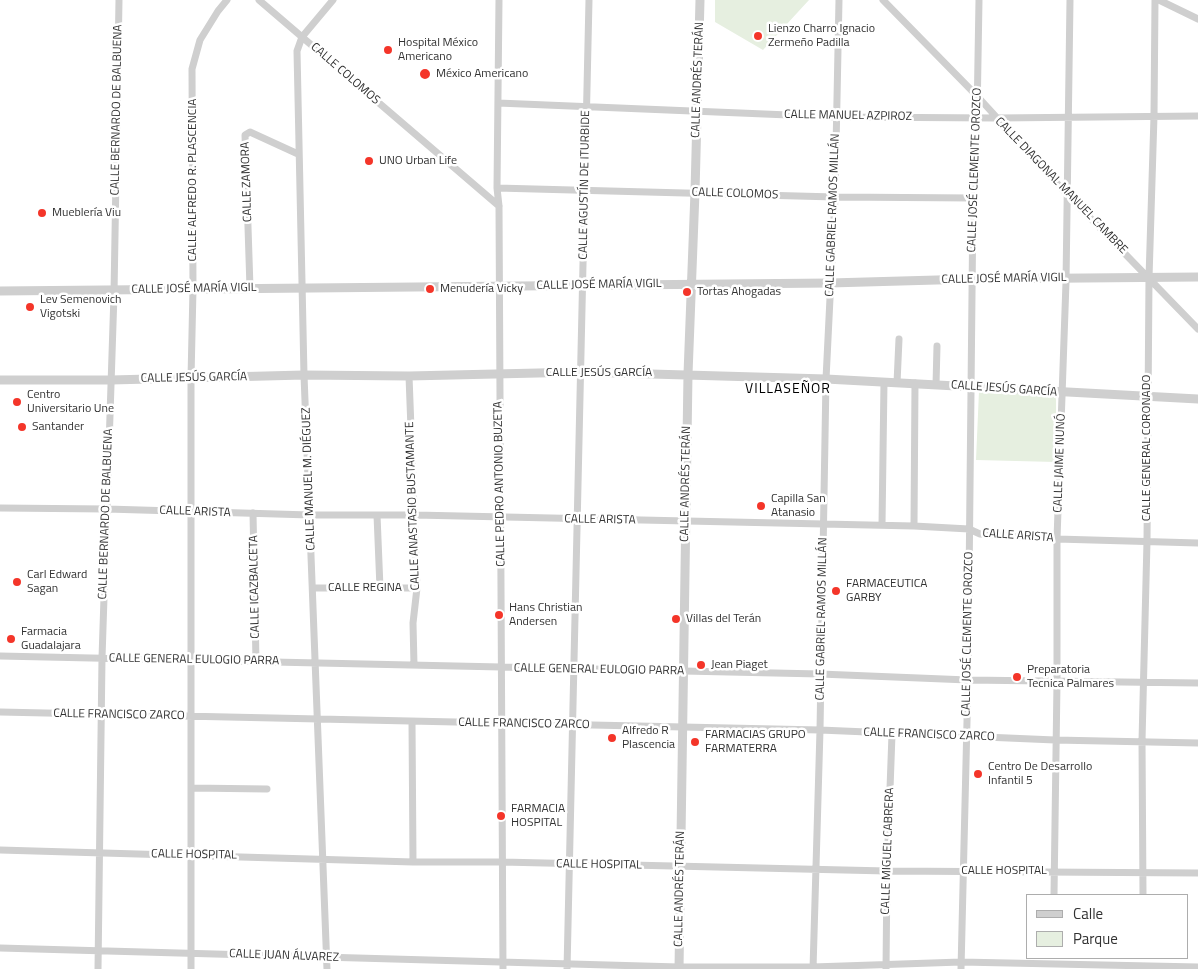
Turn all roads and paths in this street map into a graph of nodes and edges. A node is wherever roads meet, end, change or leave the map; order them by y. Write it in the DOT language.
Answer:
graph roads {
  1 [pos="120,0"];
  2 [pos="227,0"];
  3 [pos="259,0"];
  4 [pos="333,0"];
  5 [pos="498,0"];
  6 [pos="589,0"];
  7 [pos="700,0"];
  8 [pos="839,0"];
  9 [pos="883,0"];
  10 [pos="979,0"];
  11 [pos="1070,0"];
  12 [pos="1157,0"];
  13 [pos="1198,19"];
  14 [pos="302,37"];
  15 [pos="978,97"];
  16 [pos="498,103"];
  17 [pos="586,107"];
  18 [pos="697,112"];
  19 [pos="1154,116"];
  20 [pos="1198,116"];
  21 [pos="837,117"];
  22 [pos="977,118"];
  23 [pos="997,118"];
  24 [pos="1068,118"];
  25 [pos="298,154"];
  26 [pos="497,188"];
  27 [pos="584,191"];
  28 [pos="695,192"];
  29 [pos="1066,193"];
  30 [pos="835,197"];
  31 [pos="973,198"];
  32 [pos="499,206"];
  33 [pos="1198,277"];
  34 [pos="1149,278"];
  35 [pos="972,279"];
  36 [pos="1066,279"];
  37 [pos="830,283"];
  38 [pos="692,284"];
  39 [pos="582,285"];
  40 [pos="499,286"];
  41 [pos="250,288"];
  42 [pos="304,288"];
  43 [pos="193,289"];
  44 [pos="114,290"];
  45 [pos="0,291"];
  46 [pos="1198,329"];
  47 [pos="899,339"];
  48 [pos="937,346"];
  49 [pos="580,372"];
  50 [pos="498,374"];
  51 [pos="688,374"];
  52 [pos="304,375"];
  53 [pos="409,376"];
  54 [pos="191,378"];
  55 [pos="826,379"];
  56 [pos="0,380"];
  57 [pos="111,380"];
  58 [pos="884,382"];
  59 [pos="897,383"];
  60 [pos="915,384"];
  61 [pos="936,384"];
  62 [pos="971,386"];
  63 [pos="1062,392"];
  64 [pos="1148,396"];
  65 [pos="1198,399"];
  66 [pos="0,508"];
  67 [pos="107,509"];
  68 [pos="191,512"];
  69 [pos="253,513"];
  70 [pos="414,514"];
  71 [pos="310,515"];
  72 [pos="377,515"];
  73 [pos="501,517"];
  74 [pos="577,519"];
  75 [pos="685,521"];
  76 [pos="824,524"];
  77 [pos="882,525"];
  78 [pos="914,526"];
  79 [pos="969,530"];
  80 [pos="1057,540"];
  81 [pos="1147,541"];
  82 [pos="1198,543"];
  83 [pos="313,588"];
  84 [pos="380,588"];
  85 [pos="417,588"];
  86 [pos="0,656"];
  87 [pos="102,658"];
  88 [pos="191,660"];
  89 [pos="256,662"];
  90 [pos="316,663"];
  91 [pos="414,665"];
  92 [pos="501,668"];
  93 [pos="574,668"];
  94 [pos="684,672"];
  95 [pos="820,674"];
  96 [pos="968,680"];
  97 [pos="1057,682"];
  98 [pos="1144,683"];
  99 [pos="1198,683"];
  100 [pos="0,712"];
  101 [pos="102,714"];
  102 [pos="191,716"];
  103 [pos="318,719"];
  104 [pos="412,722"];
  105 [pos="502,724"];
  106 [pos="573,724"];
  107 [pos="683,727"];
  108 [pos="820,730"];
  109 [pos="892,734"];
  110 [pos="966,736"];
  111 [pos="1055,740"];
  112 [pos="1142,741"];
  113 [pos="1198,743"];
  114 [pos="191,788"];
  115 [pos="266,789"];
  116 [pos="0,850"];
  117 [pos="101,853"];
  118 [pos="192,855"];
  119 [pos="322,859"];
  120 [pos="413,862"];
  121 [pos="502,862"];
  122 [pos="570,865"];
  123 [pos="681,867"];
  124 [pos="815,870"];
  125 [pos="887,871"];
  126 [pos="963,871"];
  127 [pos="1054,871"];
  128 [pos="1143,872"];
  129 [pos="1198,873"];
  130 [pos="1054,894"];
  131 [pos="1143,894"];
  132 [pos="0,948"];
  133 [pos="98,950"];
  134 [pos="191,953"];
  135 [pos="326,957"];
  136 [pos="1052,963"];
  137 [pos="1142,964"];
  138 [pos="503,965"];
  139 [pos="567,966"];
  140 [pos="886,966"];
  141 [pos="961,966"];
  142 [pos="620,967"];
  143 [pos="1198,967"];
  144 [pos="679,968"];
  145 [pos="813,968"];
  146 [pos="98,969"];
  147 [pos="191,969"];
  148 [pos="327,969"];
  1 -- 44 [label="street, CALLE BERNARDO DE BALBUENA"];
  2 -- 43 [label="street, CALLE ALFREDO R. PLASCENCIA"];
  3 -- 14 [label="street, CALLE COLOMOS"];
  4 -- 14 [label="street, CALLE MANUEL M. DIÉGUEZ"];
  5 -- 16 [label="street, CALLE PEDRO ANTONIO BUZETA"];
  6 -- 17 [label="street, CALLE AGUSTÍN DE ITURBIDE"];
  7 -- 18 [label="street, CALLE ANDRÉS TERÁN"];
  8 -- 21 [label="street, CALLE GABRIEL RAMOS MILLÁN"];
  9 -- 15 [label="street, CALLE DIAGONAL MANUEL CAMBRE"];
  10 -- 15 [label="street, CALLE JOSÉ CLEMENTE OROZCO"];
  11 -- 24 [label="street, CALLE JAIME NUNÓ"];
  12 -- 13 [label="street"];
  12 -- 19 [label="street, CALLE GENERAL CORONADO"];
  14 -- 25 [label="street, CALLE MANUEL M. DIÉGUEZ"];
  14 -- 32 [label="street, CALLE COLOMOS"];
  15 -- 22 [label="street, CALLE JOSÉ CLEMENTE OROZCO"];
  15 -- 23 [label="street, CALLE DIAGONAL MANUEL CAMBRE"];
  16 -- 17 [label="street, CALLE MANUEL AZPIROZ"];
  16 -- 26 [label="street, CALLE PEDRO ANTONIO BUZETA"];
  17 -- 18 [label="street, CALLE MANUEL AZPIROZ"];
  17 -- 27 [label="street, CALLE AGUSTÍN DE ITURBIDE"];
  18 -- 21 [label="street, CALLE MANUEL AZPIROZ"];
  18 -- 28 [label="street, CALLE ANDRÉS TERÁN"];
  19 -- 20 [label="street, CALLE MANUEL AZPIROZ"];
  19 -- 24 [label="street, CALLE MANUEL AZPIROZ"];
  19 -- 34 [label="street, CALLE GENERAL CORONADO"];
  21 -- 22 [label="street, CALLE MANUEL AZPIROZ"];
  21 -- 30 [label="street, CALLE GABRIEL RAMOS MILLÁN"];
  22 -- 23 [label="street, CALLE MANUEL AZPIROZ"];
  22 -- 31 [label="street, CALLE JOSÉ CLEMENTE OROZCO"];
  23 -- 24 [label="street, CALLE MANUEL AZPIROZ"];
  23 -- 29 [label="street, CALLE DIAGONAL MANUEL CAMBRE"];
  24 -- 29 [label="street, CALLE JAIME NUNÓ"];
  25 -- 41 [label="street, CALLE ZAMORA"];
  25 -- 42 [label="street, CALLE MANUEL M. DIÉGUEZ"];
  26 -- 27 [label="street, CALLE COLOMOS"];
  26 -- 32 [label="street, CALLE PEDRO ANTONIO BUZETA"];
  27 -- 28 [label="street, CALLE COLOMOS"];
  27 -- 39 [label="street, CALLE AGUSTÍN DE ITURBIDE"];
  28 -- 30 [label="street, CALLE COLOMOS"];
  28 -- 38 [label="street, CALLE ANDRÉS TERÁN"];
  29 -- 34 [label="street, CALLE DIAGONAL MANUEL CAMBRE"];
  29 -- 36 [label="street, CALLE JAIME NUNÓ"];
  30 -- 31 [label="street, CALLE COLOMOS"];
  30 -- 37 [label="street, CALLE GABRIEL RAMOS MILLÁN"];
  31 -- 35 [label="street, CALLE JOSÉ CLEMENTE OROZCO"];
  32 -- 40 [label="street, CALLE PEDRO ANTONIO BUZETA"];
  33 -- 34 [label="street, CALLE JOSÉ MARÍA VIGIL"];
  34 -- 36 [label="street, CALLE JOSÉ MARÍA VIGIL"];
  34 -- 46 [label="street, CALLE DIAGONAL MANUEL CAMBRE"];
  34 -- 64 [label="street, CALLE GENERAL CORONADO"];
  35 -- 36 [label="street, CALLE JOSÉ MARÍA VIGIL"];
  35 -- 37 [label="street, CALLE JOSÉ MARÍA VIGIL"];
  35 -- 62 [label="street, CALLE JOSÉ CLEMENTE OROZCO"];
  36 -- 63 [label="street, CALLE JAIME NUNÓ"];
  37 -- 38 [label="street, CALLE JOSÉ MARÍA VIGIL"];
  37 -- 55 [label="street, CALLE GABRIEL RAMOS MILLÁN"];
  38 -- 39 [label="street, CALLE JOSÉ MARÍA VIGIL"];
  38 -- 51 [label="street, CALLE ANDRÉS TERÁN"];
  39 -- 40 [label="street, CALLE JOSÉ MARÍA VIGIL"];
  39 -- 49 [label="street, CALLE AGUSTÍN DE ITURBIDE"];
  40 -- 42 [label="street, CALLE JOSÉ MARÍA VIGIL"];
  40 -- 50 [label="street, CALLE PEDRO ANTONIO BUZETA"];
  41 -- 42 [label="street, CALLE JOSÉ MARÍA VIGIL"];
  41 -- 43 [label="street, CALLE JOSÉ MARÍA VIGIL"];
  42 -- 52 [label="street, CALLE MANUEL M. DIÉGUEZ"];
  43 -- 44 [label="street, CALLE JOSÉ MARÍA VIGIL"];
  43 -- 54 [label="street, CALLE ALFREDO R. PLASCENCIA"];
  44 -- 45 [label="street, CALLE JOSÉ MARÍA VIGIL"];
  44 -- 57 [label="street, CALLE BERNARDO DE BALBUENA"];
  47 -- 59 [label="street"];
  48 -- 61 [label="street"];
  49 -- 50 [label="street, CALLE JESÚS GARCÍA"];
  49 -- 51 [label="street, CALLE JESÚS GARCÍA"];
  49 -- 74 [label="street, CALLE AGUSTÍN DE ITURBIDE"];
  50 -- 53 [label="street, CALLE JESÚS GARCÍA"];
  50 -- 73 [label="street, CALLE PEDRO ANTONIO BUZETA"];
  51 -- 55 [label="street, CALLE JESÚS GARCÍA"];
  51 -- 75 [label="street, CALLE ANDRÉS TERÁN"];
  52 -- 53 [label="street, CALLE JESÚS GARCÍA"];
  52 -- 54 [label="street, CALLE JESÚS GARCÍA"];
  52 -- 71 [label="street, CALLE MANUEL M. DIÉGUEZ"];
  53 -- 70 [label="street, CALLE ANASTASIO BUSTAMANTE"];
  54 -- 57 [label="street, CALLE JESÚS GARCÍA"];
  54 -- 68 [label="street, CALLE ALFREDO R. PLASCENCIA"];
  55 -- 58 [label="street, CALLE JESÚS GARCÍA"];
  55 -- 76 [label="street, CALLE GABRIEL RAMOS MILLÁN"];
  56 -- 57 [label="street, CALLE JESÚS GARCÍA"];
  57 -- 67 [label="street, CALLE BERNARDO DE BALBUENA"];
  58 -- 59 [label="street, CALLE JESÚS GARCÍA"];
  58 -- 77 [label="street"];
  59 -- 60 [label="street, CALLE JESÚS GARCÍA"];
  60 -- 61 [label="street, CALLE JESÚS GARCÍA"];
  60 -- 78 [label="street"];
  61 -- 62 [label="street, CALLE JESÚS GARCÍA"];
  62 -- 63 [label="street, CALLE JESÚS GARCÍA"];
  62 -- 79 [label="street, CALLE JOSÉ CLEMENTE OROZCO"];
  63 -- 64 [label="street, CALLE JESÚS GARCÍA"];
  63 -- 80 [label="street, CALLE JAIME NUNÓ"];
  64 -- 65 [label="street, CALLE JESÚS GARCÍA"];
  64 -- 81 [label="street, CALLE GENERAL CORONADO"];
  66 -- 67 [label="street, CALLE ARISTA"];
  67 -- 68 [label="street, CALLE ARISTA"];
  67 -- 87 [label="street, CALLE BERNARDO DE BALBUENA"];
  68 -- 69 [label="street, CALLE ARISTA"];
  68 -- 88 [label="street, CALLE ALFREDO R. PLASCENCIA"];
  69 -- 71 [label="street, CALLE ARISTA"];
  69 -- 89 [label="street, CALLE ICAZBALCETA"];
  70 -- 72 [label="street, CALLE ARISTA"];
  70 -- 73 [label="street, CALLE ARISTA"];
  70 -- 85 [label="street, CALLE ANASTASIO BUSTAMANTE"];
  71 -- 72 [label="street, CALLE ARISTA"];
  71 -- 83 [label="street, CALLE MANUEL M. DIÉGUEZ"];
  72 -- 84 [label="street"];
  73 -- 74 [label="street, CALLE ARISTA"];
  73 -- 92 [label="street, CALLE PEDRO ANTONIO BUZETA"];
  74 -- 75 [label="street, CALLE ARISTA"];
  74 -- 93 [label="street, CALLE AGUSTÍN DE ITURBIDE"];
  75 -- 76 [label="street, CALLE ARISTA"];
  75 -- 94 [label="street, CALLE ANDRÉS TERÁN"];
  76 -- 77 [label="street, CALLE ARISTA"];
  76 -- 95 [label="street, CALLE GABRIEL RAMOS MILLÁN"];
  77 -- 78 [label="street, CALLE ARISTA"];
  78 -- 79 [label="street, CALLE ARISTA"];
  79 -- 80 [label="street, CALLE ARISTA"];
  79 -- 96 [label="street, CALLE JOSÉ CLEMENTE OROZCO"];
  80 -- 81 [label="street, CALLE ARISTA"];
  80 -- 97 [label="street, CALLE JAIME NUNÓ"];
  81 -- 82 [label="street, CALLE ARISTA"];
  81 -- 98 [label="street, CALLE GENERAL CORONADO"];
  83 -- 84 [label="street, CALLE REGINA"];
  83 -- 90 [label="street, CALLE MANUEL M. DIÉGUEZ"];
  84 -- 85 [label="street, CALLE REGINA"];
  85 -- 91 [label="street, CALLE ANASTASIO BUSTAMANTE"];
  86 -- 87 [label="street, CALLE GENERAL EULOGIO PARRA"];
  87 -- 88 [label="street, CALLE GENERAL EULOGIO PARRA"];
  87 -- 101 [label="street, CALLE BERNARDO DE BALBUENA"];
  88 -- 89 [label="street, CALLE GENERAL EULOGIO PARRA"];
  88 -- 102 [label="street, CALLE ALFREDO R. PLASCENCIA"];
  89 -- 90 [label="street, CALLE GENERAL EULOGIO PARRA"];
  90 -- 91 [label="street, CALLE GENERAL EULOGIO PARRA"];
  90 -- 103 [label="street, CALLE MANUEL M. DIÉGUEZ"];
  91 -- 92 [label="street, CALLE GENERAL EULOGIO PARRA"];
  92 -- 93 [label="street, CALLE GENERAL EULOGIO PARRA"];
  92 -- 105 [label="street, CALLE PEDRO ANTONIO BUZETA"];
  93 -- 94 [label="street, CALLE GENERAL EULOGIO PARRA"];
  93 -- 106 [label="street, CALLE AGUSTÍN DE ITURBIDE"];
  94 -- 95 [label="street, CALLE GENERAL EULOGIO PARRA"];
  94 -- 107 [label="street, CALLE ANDRÉS TERÁN"];
  95 -- 96 [label="street, CALLE GENERAL EULOGIO PARRA"];
  95 -- 108 [label="street, CALLE GABRIEL RAMOS MILLÁN"];
  96 -- 97 [label="street, CALLE GENERAL EULOGIO PARRA"];
  96 -- 110 [label="street, CALLE JOSÉ CLEMENTE OROZCO"];
  97 -- 98 [label="street, CALLE GENERAL EULOGIO PARRA"];
  97 -- 111 [label="street, CALLE JAIME NUNÓ"];
  98 -- 99 [label="street, CALLE GENERAL EULOGIO PARRA"];
  98 -- 112 [label="street, CALLE GENERAL CORONADO"];
  100 -- 101 [label="street, CALLE FRANCISCO ZARCO"];
  101 -- 102 [label="street, CALLE FRANCISCO ZARCO"];
  101 -- 117 [label="street, CALLE BERNARDO DE BALBUENA"];
  102 -- 103 [label="street, CALLE FRANCISCO ZARCO"];
  102 -- 114 [label="street, CALLE ALFREDO R. PLASCENCIA"];
  103 -- 104 [label="street, CALLE FRANCISCO ZARCO"];
  103 -- 119 [label="street, CALLE MANUEL M. DIÉGUEZ"];
  104 -- 105 [label="street, CALLE FRANCISCO ZARCO"];
  104 -- 120 [label="street"];
  105 -- 106 [label="street, CALLE FRANCISCO ZARCO"];
  105 -- 121 [label="street, CALLE PEDRO ANTONIO BUZETA"];
  106 -- 107 [label="street, CALLE FRANCISCO ZARCO"];
  106 -- 122 [label="street, CALLE AGUSTÍN DE ITURBIDE"];
  107 -- 108 [label="street, CALLE FRANCISCO ZARCO"];
  107 -- 123 [label="street, CALLE ANDRÉS TERÁN"];
  108 -- 109 [label="street, CALLE FRANCISCO ZARCO"];
  108 -- 124 [label="street, CALLE GABRIEL RAMOS MILLÁN"];
  109 -- 110 [label="street, CALLE FRANCISCO ZARCO"];
  109 -- 125 [label="street, CALLE MIGUEL CABRERA"];
  110 -- 111 [label="street, CALLE FRANCISCO ZARCO"];
  110 -- 126 [label="street, CALLE JOSÉ CLEMENTE OROZCO"];
  111 -- 112 [label="street, CALLE FRANCISCO ZARCO"];
  111 -- 127 [label="street, CALLE JAIME NUNÓ"];
  112 -- 113 [label="street, CALLE FRANCISCO ZARCO"];
  112 -- 128 [label="street, CALLE GENERAL CORONADO"];
  114 -- 115 [label="street"];
  114 -- 118 [label="street, CALLE ALFREDO R. PLASCENCIA"];
  116 -- 117 [label="street, CALLE HOSPITAL"];
  117 -- 118 [label="street, CALLE HOSPITAL"];
  117 -- 133 [label="street, CALLE BERNARDO DE BALBUENA"];
  118 -- 119 [label="street, CALLE HOSPITAL"];
  118 -- 134 [label="street, CALLE ALFREDO R. PLASCENCIA"];
  119 -- 120 [label="street, CALLE HOSPITAL"];
  119 -- 135 [label="street, CALLE MANUEL M. DIÉGUEZ"];
  120 -- 121 [label="street, CALLE HOSPITAL"];
  121 -- 122 [label="street, CALLE HOSPITAL"];
  121 -- 138 [label="street, CALLE PEDRO ANTONIO BUZETA"];
  122 -- 123 [label="street, CALLE HOSPITAL"];
  122 -- 139 [label="street, CALLE AGUSTÍN DE ITURBIDE"];
  123 -- 124 [label="street, CALLE HOSPITAL"];
  123 -- 144 [label="street, CALLE ANDRÉS TERÁN"];
  124 -- 125 [label="street, CALLE HOSPITAL"];
  124 -- 145 [label="street, CALLE GABRIEL RAMOS MILLÁN"];
  125 -- 126 [label="street, CALLE HOSPITAL"];
  125 -- 140 [label="street, CALLE MIGUEL CABRERA"];
  126 -- 127 [label="street, CALLE HOSPITAL"];
  126 -- 141 [label="street, CALLE JOSÉ CLEMENTE OROZCO"];
  127 -- 128 [label="street, CALLE HOSPITAL"];
  127 -- 130 [label="street, CALLE JAIME NUNÓ"];
  128 -- 129 [label="street, CALLE HOSPITAL"];
  128 -- 131 [label="street, CALLE GENERAL CORONADO"];
  132 -- 133 [label="street, CALLE JUAN ÁLVAREZ"];
  133 -- 134 [label="street, CALLE JUAN ÁLVAREZ"];
  133 -- 146 [label="street, CALLE BERNARDO DE BALBUENA"];
  134 -- 135 [label="street, CALLE JUAN ÁLVAREZ"];
  134 -- 147 [label="street, CALLE ALFREDO R. PLASCENCIA"];
  135 -- 138 [label="street, CALLE JUAN ÁLVAREZ"];
  135 -- 148 [label="street, CALLE MANUEL M. DIÉGUEZ"];
  136 -- 137 [label="street, CALLE JUAN ÁLVAREZ"];
  136 -- 141 [label="street, CALLE JUAN ÁLVAREZ"];
  137 -- 143 [label="street, CALLE JUAN ÁLVAREZ"];
  138 -- 139 [label="street, CALLE JUAN ÁLVAREZ"];
  139 -- 142 [label="street, CALLE JUAN ÁLVAREZ"];
  140 -- 141 [label="street, CALLE JUAN ÁLVAREZ"];
  140 -- 145 [label="street, CALLE JUAN ÁLVAREZ"];
  142 -- 144 [label="street, CALLE JUAN ÁLVAREZ"];
  144 -- 145 [label="street, CALLE JUAN ÁLVAREZ"];
}
